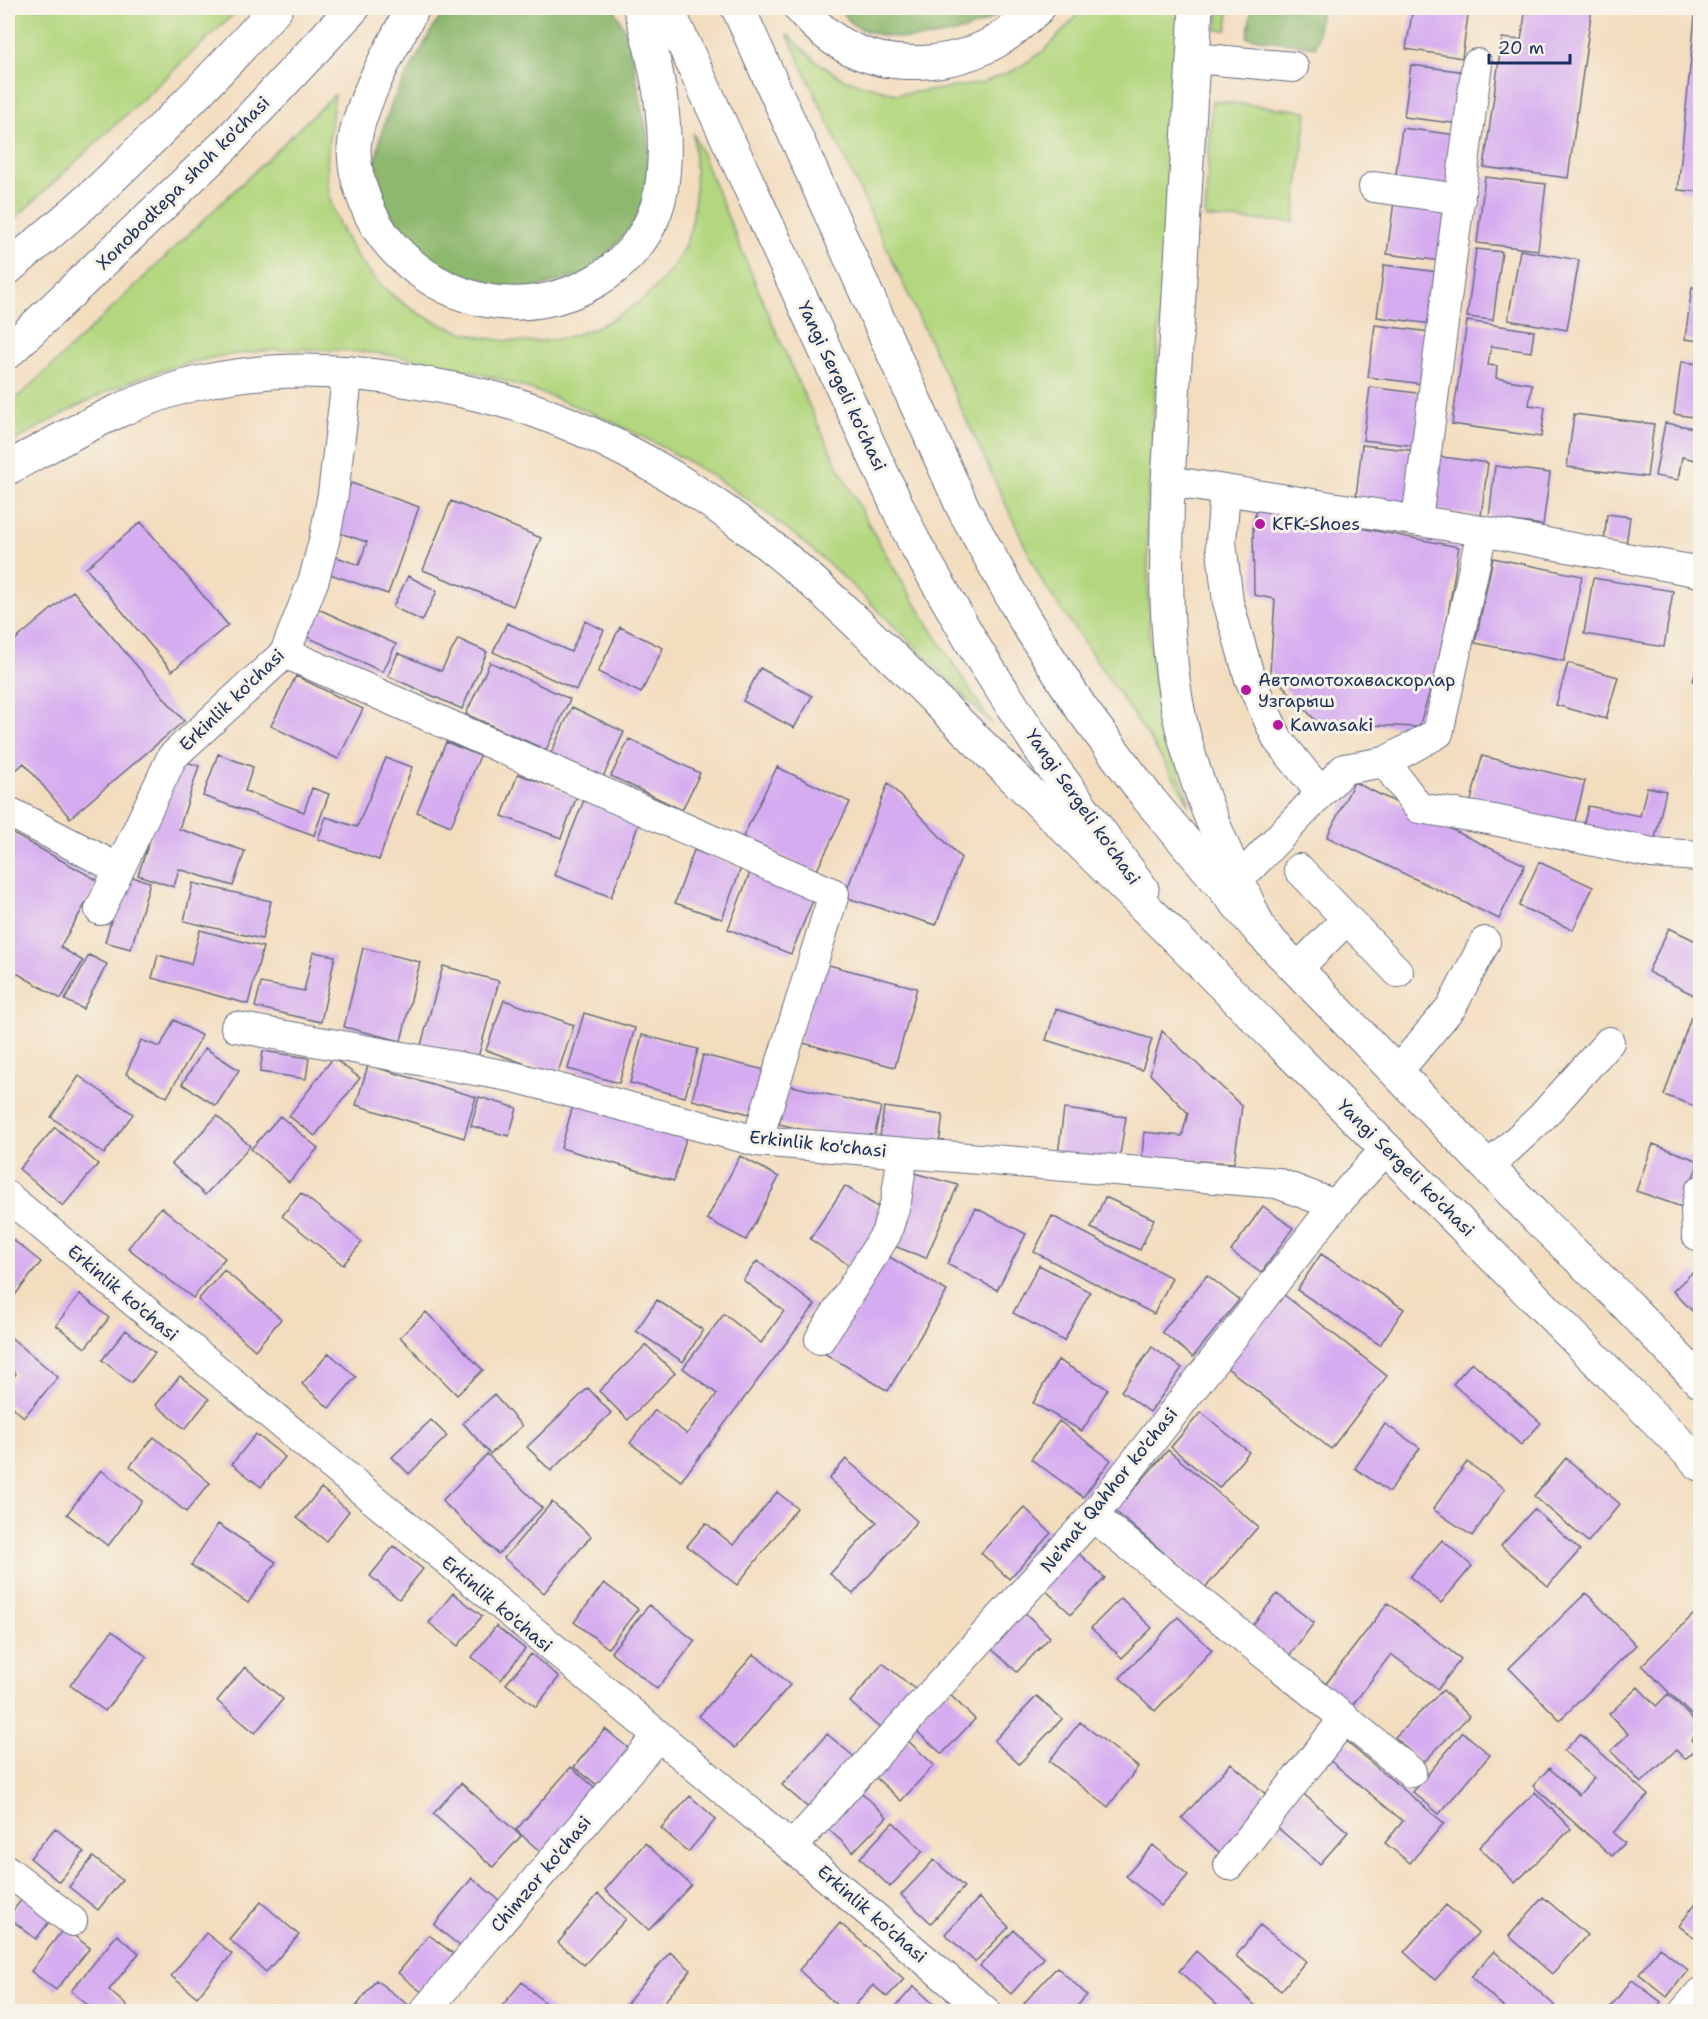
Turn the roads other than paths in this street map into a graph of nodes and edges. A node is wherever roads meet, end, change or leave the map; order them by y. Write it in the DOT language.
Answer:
graph roads {
  1 [pos="276,8"];
  2 [pos="353,8"];
  3 [pos="413,8"];
  4 [pos="640,8"];
  5 [pos="667,8"];
  6 [pos="738,8"];
  7 [pos="800,8"];
  8 [pos="1038,8"];
  9 [pos="1196,8"];
  10 [pos="1194,58"];
  11 [pos="1477,64"];
  12 [pos="1293,67"];
  13 [pos="1374,187"];
  14 [pos="1460,199"];
  15 [pos="8,268"];
  16 [pos="8,352"];
  17 [pos="348,371"];
  18 [pos="8,468"];
  19 [pos="1168,481"];
  20 [pos="1225,490"];
  21 [pos="1417,520"];
  22 [pos="1482,531"];
  23 [pos="1701,572"];
  24 [pos="285,653"];
  25 [pos="1385,762"];
  26 [pos="1321,794"];
  27 [pos="11,813"];
  28 [pos="1701,856"];
  29 [pos="119,869"];
  30 [pos="1299,869"];
  31 [pos="1232,886"];
  32 [pos="100,910"];
  33 [pos="1347,919"];
  34 [pos="1485,942"];
  35 [pos="1297,969"];
  36 [pos="1398,972"];
  37 [pos="1218,980"];
  38 [pos="236,1027"];
  39 [pos="1609,1042"];
  40 [pos="1397,1072"];
  41 [pos="757,1141"];
  42 [pos="1387,1148"];
  43 [pos="903,1153"];
  44 [pos="1488,1167"];
  45 [pos="1701,1191"];
  46 [pos="8,1197"];
  47 [pos="1335,1205"];
  48 [pos="1701,1235"];
  49 [pos="820,1339"];
  50 [pos="1701,1382"];
  51 [pos="1701,1464"];
  52 [pos="1093,1516"];
  53 [pos="1344,1718"];
  54 [pos="658,1736"];
  55 [pos="1411,1772"];
  56 [pos="793,1846"];
  57 [pos="1228,1865"];
  58 [pos="8,1871"];
  59 [pos="72,1921"];
  60 [pos="1701,1993"];
  61 [pos="424,2012"];
  62 [pos="986,2012"];
  63 [pos="1684,2012"];
  1 -- 15 [label="main road"];
  2 -- 16 [label="main road, Xonobodtepa shoh ko'chasi"];
  3 -- 4 [label="main road"];
  5 -- 37 [label="main road, Yangi Sergeli ko'chasi"];
  6 -- 31 [label="main road"];
  7 -- 8 [label="main road"];
  9 -- 10 [label="main road"];
  10 -- 12 [label="street"];
  10 -- 19 [label="main road"];
  11 -- 14 [label="street"];
  13 -- 14 [label="street"];
  14 -- 21 [label="street"];
  17 -- 18 [label="main road"];
  17 -- 24 [label="street, Erkinlik ko'chasi"];
  17 -- 37 [label="main road"];
  19 -- 20 [label="street"];
  19 -- 31 [label="main road"];
  20 -- 21 [label="street"];
  20 -- 26 [label="street"];
  21 -- 22 [label="street"];
  22 -- 23 [label="street"];
  22 -- 25 [label="street"];
  24 -- 29 [label="street, Erkinlik ko'chasi"];
  24 -- 41 [label="street"];
  25 -- 26 [label="street"];
  25 -- 28 [label="street"];
  26 -- 31 [label="street"];
  27 -- 29 [label="street"];
  29 -- 32 [label="street, Erkinlik ko'chasi"];
  30 -- 33 [label="street"];
  31 -- 35 [label="main road"];
  33 -- 35 [label="street"];
  33 -- 36 [label="street"];
  34 -- 40 [label="street"];
  35 -- 40 [label="main road"];
  37 -- 42 [label="main road, Yangi Sergeli ko'chasi"];
  38 -- 41 [label="street, Erkinlik ko'chasi"];
  39 -- 44 [label="street"];
  40 -- 44 [label="main road"];
  41 -- 43 [label="street, Erkinlik ko'chasi"];
  42 -- 47 [label="street, Ne'mat Qahhor ko'chasi"];
  42 -- 51 [label="main road, Yangi Sergeli ko'chasi"];
  43 -- 47 [label="street, Erkinlik ko'chasi"];
  43 -- 49 [label="street"];
  44 -- 50 [label="main road"];
  45 -- 48 [label="street"];
  46 -- 54 [label="street, Erkinlik ko'chasi"];
  47 -- 52 [label="street, Ne'mat Qahhor ko'chasi"];
  52 -- 53 [label="street"];
  52 -- 56 [label="street, Ne'mat Qahhor ko'chasi"];
  53 -- 55 [label="street"];
  53 -- 57 [label="street"];
  54 -- 56 [label="street, Erkinlik ko'chasi"];
  54 -- 61 [label="street, Chimzor ko'chasi"];
  56 -- 62 [label="street, Erkinlik ko'chasi"];
  58 -- 59 [label="street"];
  60 -- 63 [label="street"];
}
